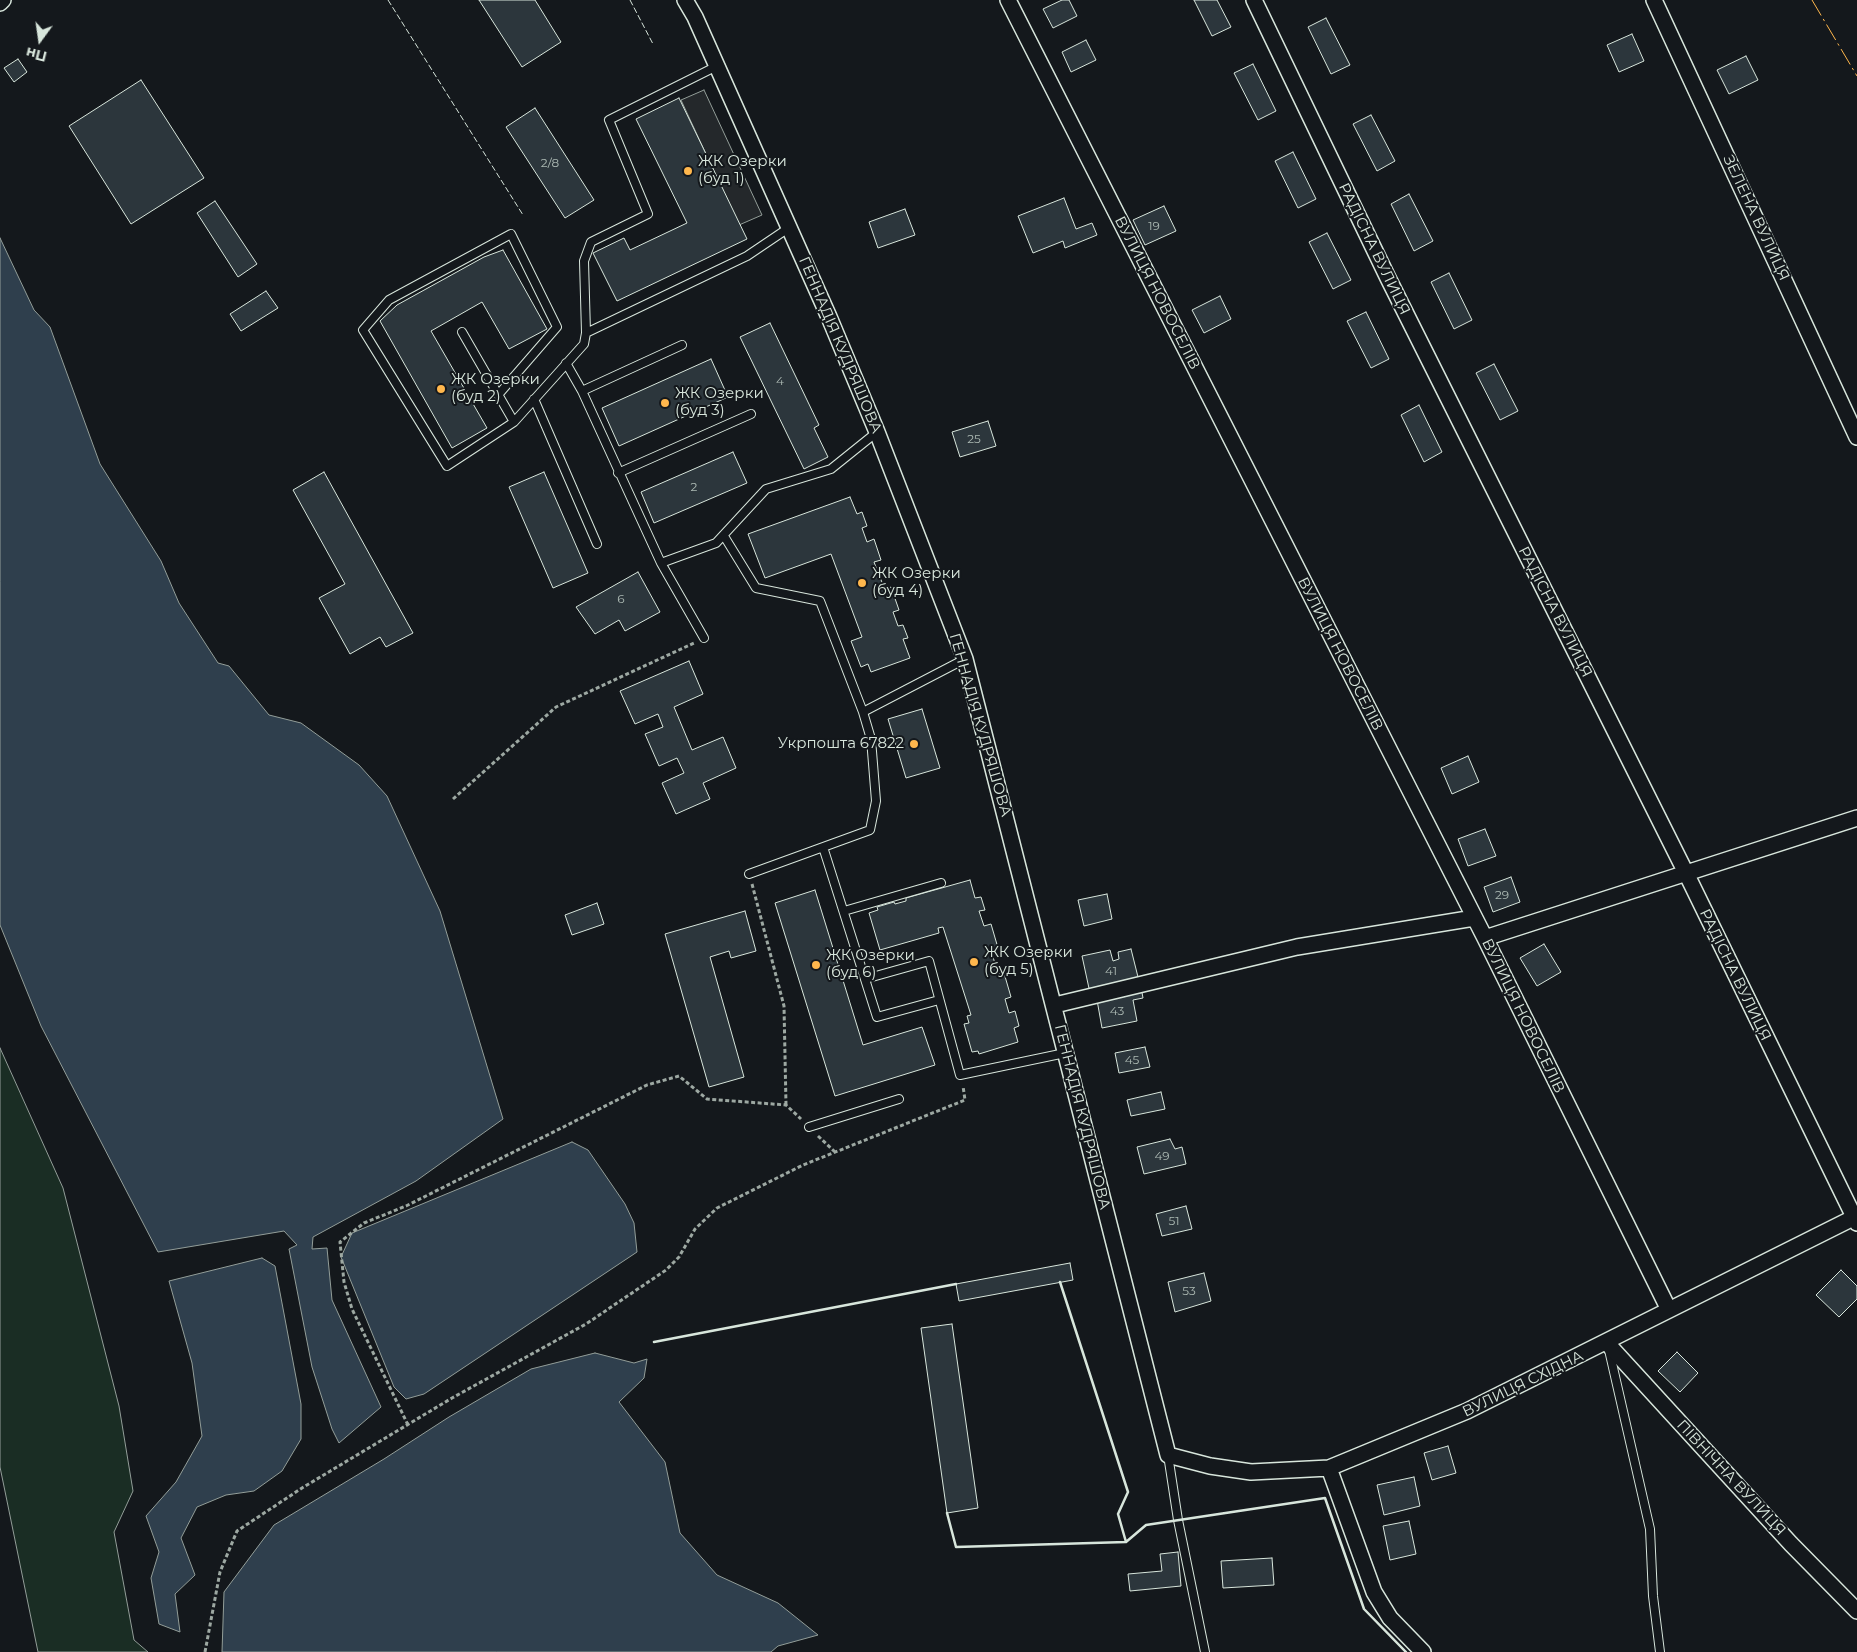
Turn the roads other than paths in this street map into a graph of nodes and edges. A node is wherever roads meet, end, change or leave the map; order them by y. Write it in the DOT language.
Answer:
graph roads {
  1 [pos="3,0"];
  2 [pos="685,0"];
  3 [pos="1008,0"];
  4 [pos="1254,0"];
  5 [pos="1654,0"];
  6 [pos="0,3"];
  7 [pos="717,66"];
  8 [pos="790,227"];
  9 [pos="462,332"];
  10 [pos="586,333"];
  11 [pos="682,345"];
  12 [pos="566,363"];
  13 [pos="582,391"];
  14 [pos="498,395"];
  15 [pos="534,399"];
  16 [pos="751,414"];
  17 [pos="514,422"];
  18 [pos="877,432"];
  19 [pos="1857,437"];
  20 [pos="618,473"];
  21 [pos="724,536"];
  22 [pos="598,544"];
  23 [pos="661,563"];
  24 [pos="704,638"];
  25 [pos="965,659"];
  26 [pos="863,712"];
  27 [pos="1857,818"];
  28 [pos="823,847"];
  29 [pos="749,874"];
  30 [pos="1686,875"];
  31 [pos="940,883"];
  32 [pos="844,910"];
  33 [pos="1474,918"];
  34 [pos="1485,938"];
  35 [pos="865,979"];
  36 [pos="939,1000"];
  37 [pos="1055,1005"];
  38 [pos="1065,1053"];
  39 [pos="899,1099"];
  40 [pos="809,1127"];
  41 [pos="1856,1219"];
  42 [pos="1669,1310"];
  43 [pos="1607,1343"];
  44 [pos="1168,1455"];
  45 [pos="1329,1468"];
  46 [pos="1857,1611"];
  47 [pos="1205,1652"];
  48 [pos="1423,1652"];
  49 [pos="1660,1652"];
  1 -- 6 [label="street"];
  2 -- 7 [label="street, ГЕННАДІЯ КУДРЯШОВА"];
  3 -- 33 [label="street, ВУЛИЦЯ НОВОСЕЛІВ"];
  4 -- 30 [label="street, РАДІСНА ВУЛИЦЯ"];
  5 -- 19 [label="street, ЗЕЛЕНА ВУЛИЦЯ"];
  7 -- 8 [label="street, ГЕННАДІЯ КУДРЯШОВА"];
  7 -- 10 [label="lane"];
  8 -- 10 [label="lane"];
  8 -- 18 [label="street, ГЕННАДІЯ КУДРЯШОВА"];
  9 -- 14 [label="lane"];
  10 -- 12 [label="lane"];
  11 -- 13 [label="lane"];
  12 -- 13 [label="lane"];
  12 -- 15 [label="lane"];
  13 -- 20 [label="lane"];
  14 -- 17 [label="lane"];
  14 -- 17 [label="lane"];
  15 -- 17 [label="lane"];
  15 -- 22 [label="lane"];
  16 -- 20 [label="lane"];
  18 -- 21 [label="lane"];
  18 -- 25 [label="street, ГЕННАДІЯ КУДРЯШОВА"];
  20 -- 23 [label="lane"];
  21 -- 23 [label="lane"];
  21 -- 26 [label="lane"];
  23 -- 24 [label="lane"];
  25 -- 26 [label="lane"];
  25 -- 37 [label="street, ГЕННАДІЯ КУДРЯШОВА"];
  26 -- 28 [label="lane"];
  27 -- 30 [label="street"];
  28 -- 29 [label="lane"];
  28 -- 32 [label="lane"];
  30 -- 34 [label="street"];
  30 -- 41 [label="street, РАДІСНА ВУЛИЦЯ"];
  31 -- 32 [label="lane"];
  32 -- 35 [label="lane"];
  33 -- 34 [label="street, ВУЛИЦЯ НОВОСЕЛІВ"];
  33 -- 37 [label="street"];
  34 -- 42 [label="street, ВУЛИЦЯ НОВОСЕЛІВ"];
  35 -- 36 [label="lane"];
  35 -- 36 [label="lane"];
  36 -- 38 [label="lane"];
  37 -- 38 [label="street, ГЕННАДІЯ КУДРЯШОВА"];
  38 -- 44 [label="street, ГЕННАДІЯ КУДРЯШОВА"];
  39 -- 40 [label="lane"];
  41 -- 42 [label="street, ВУЛИЦЯ СХІДНА"];
  42 -- 43 [label="street, ВУЛИЦЯ СХІДНА"];
  43 -- 45 [label="street, ВУЛИЦЯ СХІДНА"];
  43 -- 46 [label="street, ПІВНІЧНА ВУЛИЦЯ"];
  43 -- 49 [label="lane"];
  44 -- 45 [label="street, ВУЛИЦЯ СХІДНА"];
  44 -- 47 [label="lane"];
  45 -- 48 [label="street"];
}
